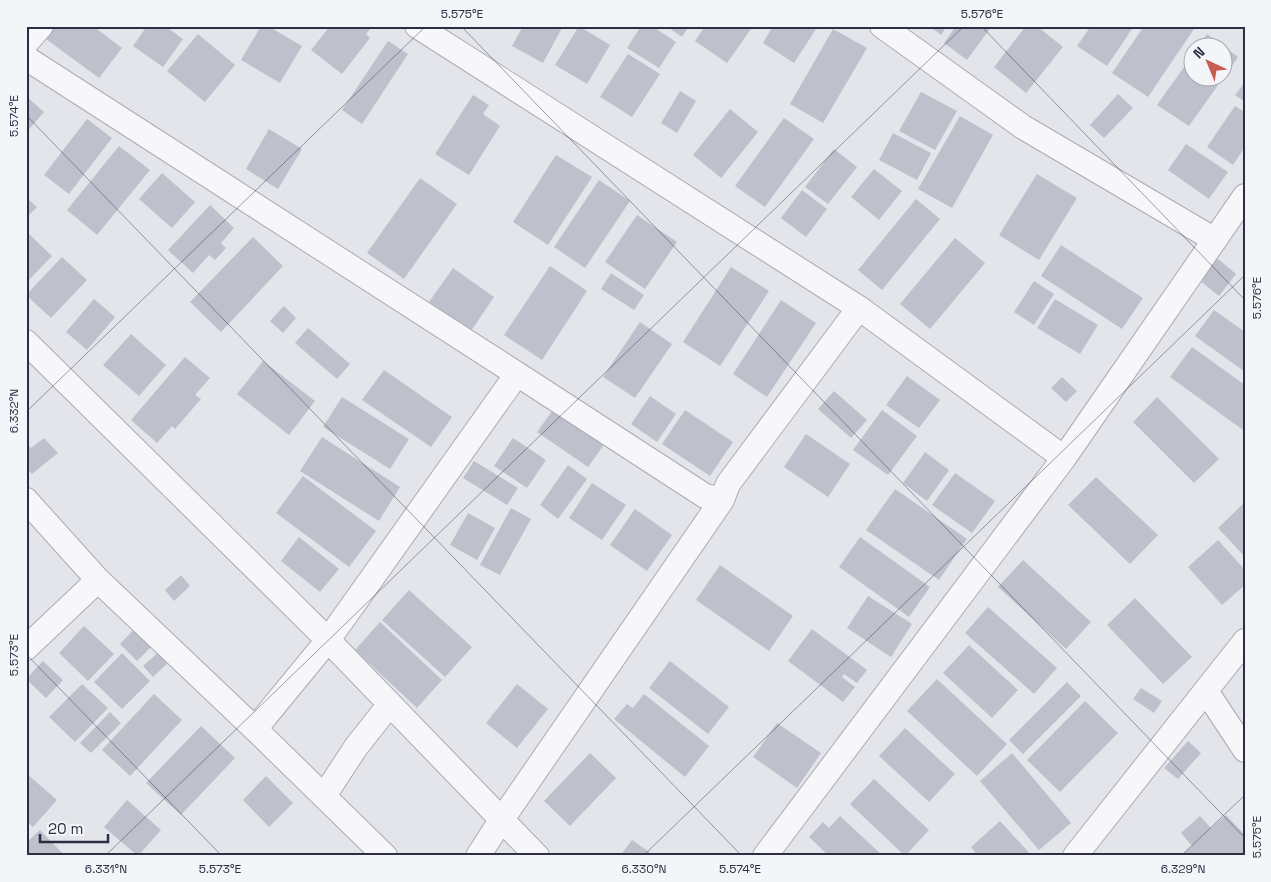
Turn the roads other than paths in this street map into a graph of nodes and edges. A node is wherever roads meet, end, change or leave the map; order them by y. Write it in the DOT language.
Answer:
graph roads {
  1 [pos="40,26"];
  2 [pos="416,26"];
  3 [pos="882,26"];
  4 [pos="26,43"];
  5 [pos="26,58"];
  6 [pos="1245,196"];
  7 [pos="1215,240"];
  8 [pos="859,308"];
  9 [pos="26,342"];
  10 [pos="517,374"];
  11 [pos="1064,458"];
  12 [pos="26,500"];
  13 [pos="722,500"];
  14 [pos="98,580"];
  15 [pos="328,640"];
  16 [pos="1245,641"];
  17 [pos="26,648"];
  18 [pos="1206,691"];
  19 [pos="390,704"];
  20 [pos="255,729"];
  21 [pos="1245,750"];
  22 [pos="324,796"];
  23 [pos="502,820"];
  24 [pos="385,856"];
  25 [pos="478,856"];
  26 [pos="537,856"];
  27 [pos="765,856"];
  28 [pos="1075,856"];
  1 -- 4 [label="street"];
  2 -- 8 [label="street"];
  3 -- 7 [label="street"];
  5 -- 10 [label="street"];
  6 -- 7 [label="street"];
  7 -- 11 [label="street"];
  8 -- 11 [label="street"];
  8 -- 13 [label="street"];
  9 -- 15 [label="street"];
  10 -- 13 [label="street"];
  10 -- 15 [label="street"];
  11 -- 27 [label="street"];
  12 -- 14 [label="street"];
  13 -- 23 [label="street"];
  14 -- 17 [label="street"];
  14 -- 20 [label="street"];
  15 -- 19 [label="street"];
  15 -- 20 [label="street"];
  16 -- 18 [label="street"];
  18 -- 21 [label="street"];
  18 -- 28 [label="street"];
  19 -- 22 [label="street"];
  19 -- 23 [label="street"];
  20 -- 22 [label="street"];
  22 -- 24 [label="street"];
  23 -- 25 [label="street"];
  23 -- 26 [label="street"];
}
